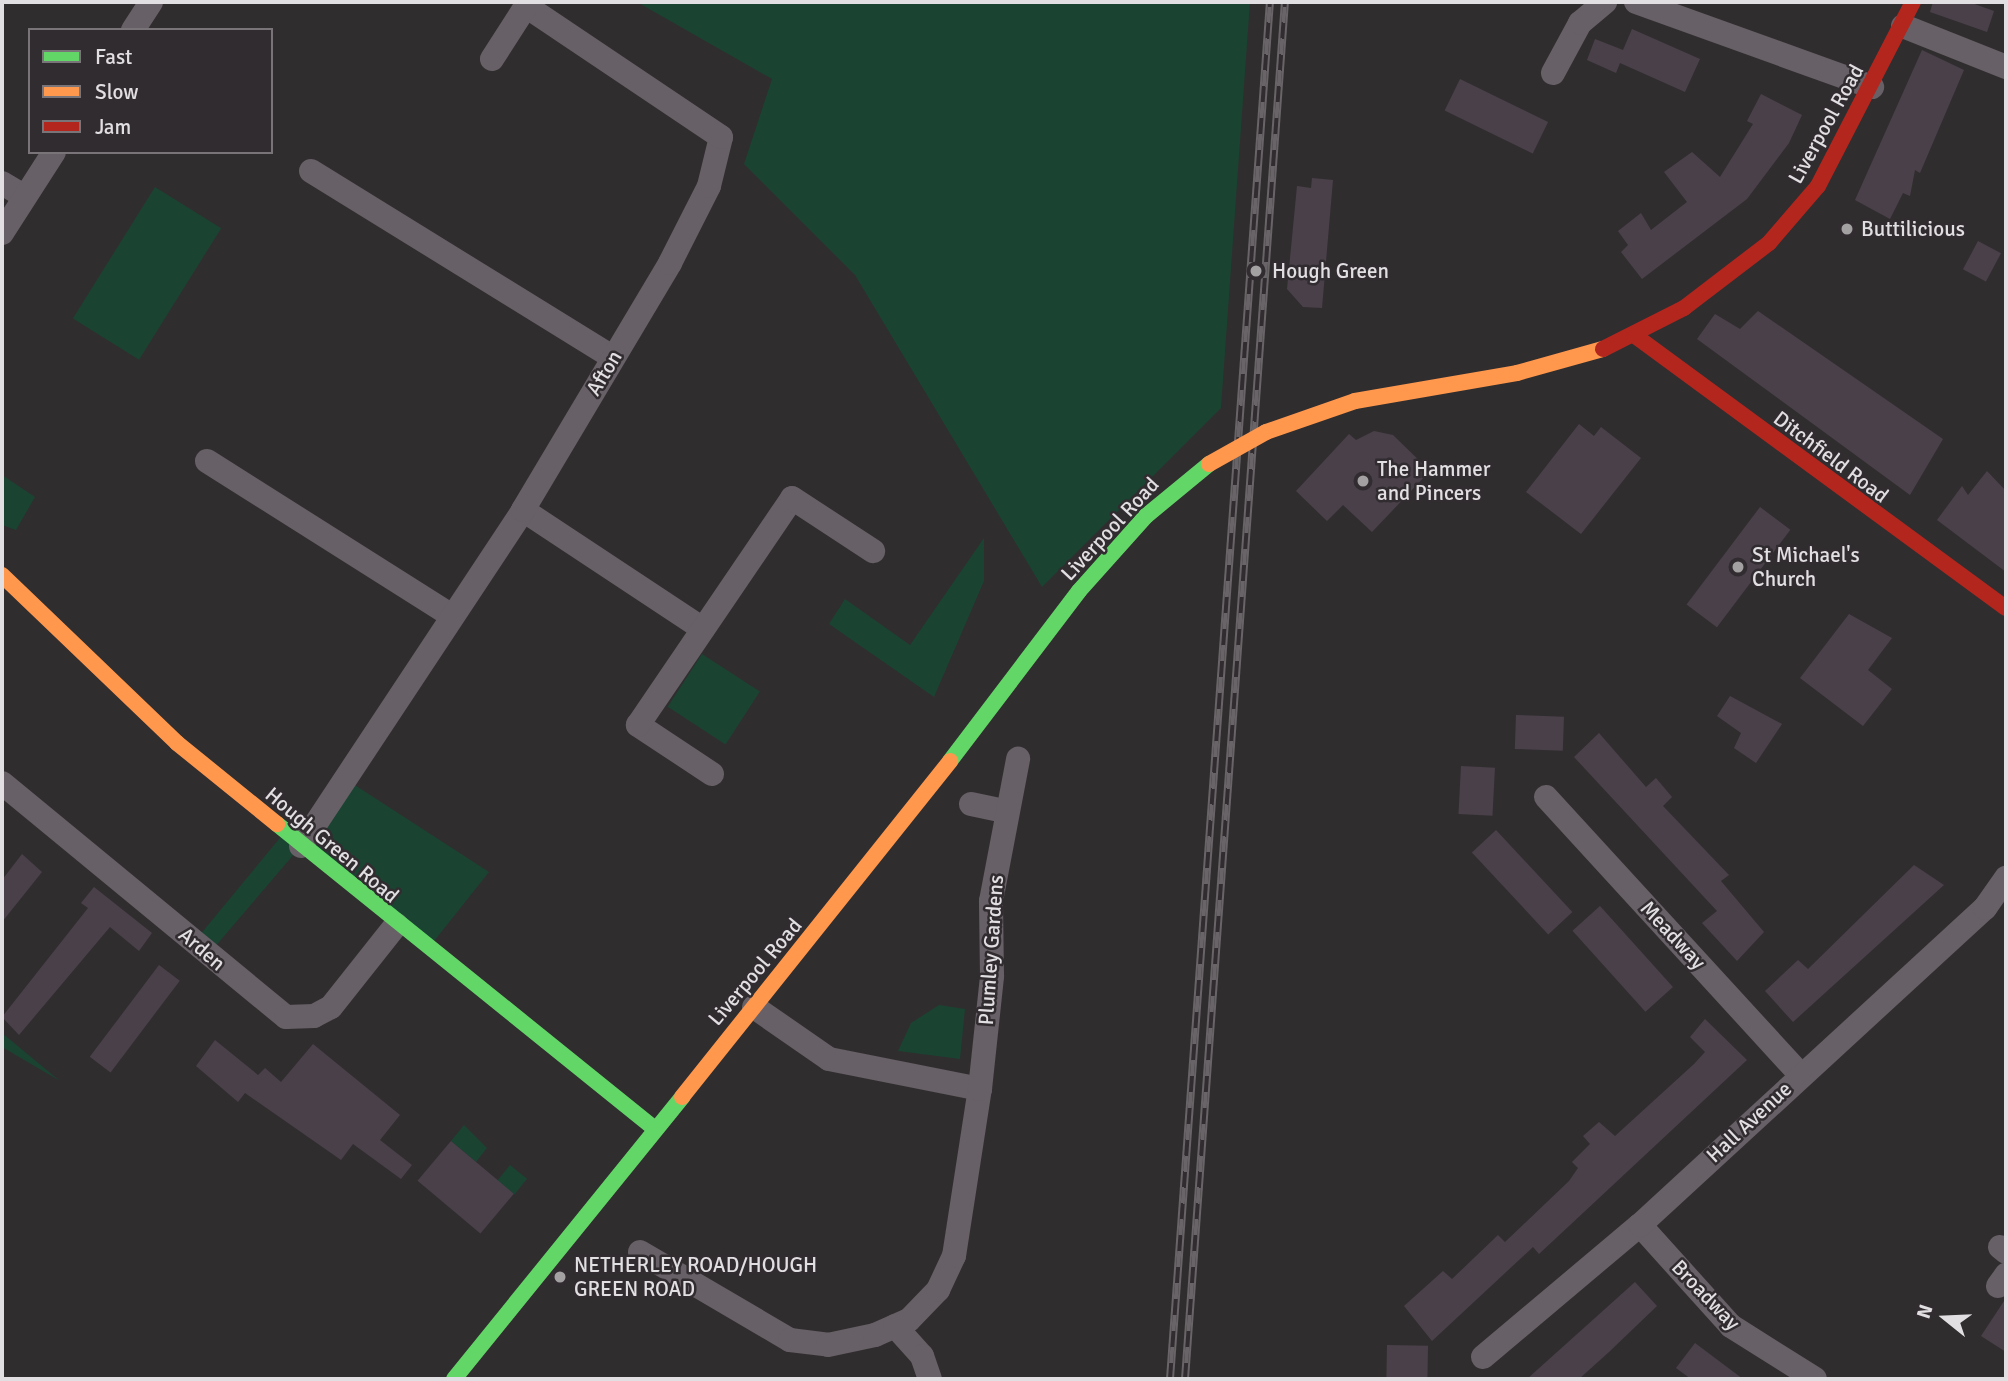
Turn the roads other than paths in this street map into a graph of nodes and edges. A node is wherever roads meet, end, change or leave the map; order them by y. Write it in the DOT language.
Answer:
graph roads {
  1 [pos="151,2"];
  2 [pos="1605,2"];
  3 [pos="1636,2"];
  4 [pos="1913,2"];
  5 [pos="1903,26"];
  6 [pos="134,28"];
  7 [pos="492,59"];
  8 [pos="2006,67"];
  9 [pos="1553,74"];
  10 [pos="1872,87"];
  11 [pos="53,154"];
  12 [pos="311,172"];
  13 [pos="2,183"];
  14 [pos="24,196"];
  15 [pos="2,233"];
  16 [pos="1634,335"];
  17 [pos="612,357"];
  18 [pos="207,461"];
  19 [pos="523,510"];
  20 [pos="873,551"];
  21 [pos="2,575"];
  22 [pos="2006,608"];
  23 [pos="449,614"];
  24 [pos="701,628"];
  25 [pos="1018,759"];
  26 [pos="712,774"];
  27 [pos="2,783"];
  28 [pos="1546,797"];
  29 [pos="971,804"];
  30 [pos="1004,811"];
  31 [pos="301,846"];
  32 [pos="2006,878"];
  33 [pos="397,925"];
  34 [pos="754,1007"];
  35 [pos="1800,1074"];
  36 [pos="980,1089"];
  37 [pos="653,1127"];
  38 [pos="1640,1225"];
  39 [pos="640,1252"];
  40 [pos="895,1326"];
  41 [pos="1483,1357"];
  42 [pos="454,1379"];
  43 [pos="930,1379"];
  44 [pos="1815,1379"];
  1 -- 6 [label="street"];
  2 -- 9 [label="street"];
  3 -- 10 [label="street"];
  4 -- 5 [label="main road, Liverpool Road"];
  5 -- 8 [label="street"];
  5 -- 10 [label="main road, Liverpool Road"];
  7 -- 17 [label="street, Afton"];
  10 -- 16 [label="main road, Liverpool Road"];
  11 -- 14 [label="street"];
  12 -- 17 [label="street"];
  13 -- 14 [label="street"];
  14 -- 15 [label="street"];
  16 -- 22 [label="main road, Ditchfield Road"];
  16 -- 34 [label="main road, Liverpool Road, bridge"];
  17 -- 19 [label="street, Afton"];
  18 -- 23 [label="street"];
  19 -- 23 [label="street, Afton"];
  19 -- 24 [label="street"];
  20 -- 24 [label="street"];
  21 -- 31 [label="main road, Hough Green Road"];
  23 -- 31 [label="street, Afton"];
  24 -- 26 [label="street"];
  25 -- 30 [label="street, Plumley Gardens"];
  27 -- 33 [label="street, Arden"];
  28 -- 35 [label="street, Meadway"];
  29 -- 30 [label="street"];
  30 -- 36 [label="street, Plumley Gardens"];
  31 -- 33 [label="main road, Hough Green Road"];
  32 -- 35 [label="street, Hall Avenue"];
  33 -- 37 [label="main road, Hough Green Road"];
  34 -- 36 [label="street"];
  34 -- 37 [label="main road, Liverpool Road"];
  35 -- 38 [label="street, Hall Avenue"];
  36 -- 40 [label="street, Plumley Gardens"];
  37 -- 42 [label="main road, Liverpool Road"];
  38 -- 41 [label="street, Hall Avenue"];
  38 -- 44 [label="street, Broadway"];
  39 -- 40 [label="street, Plumley Gardens"];
  40 -- 43 [label="street"];
}
